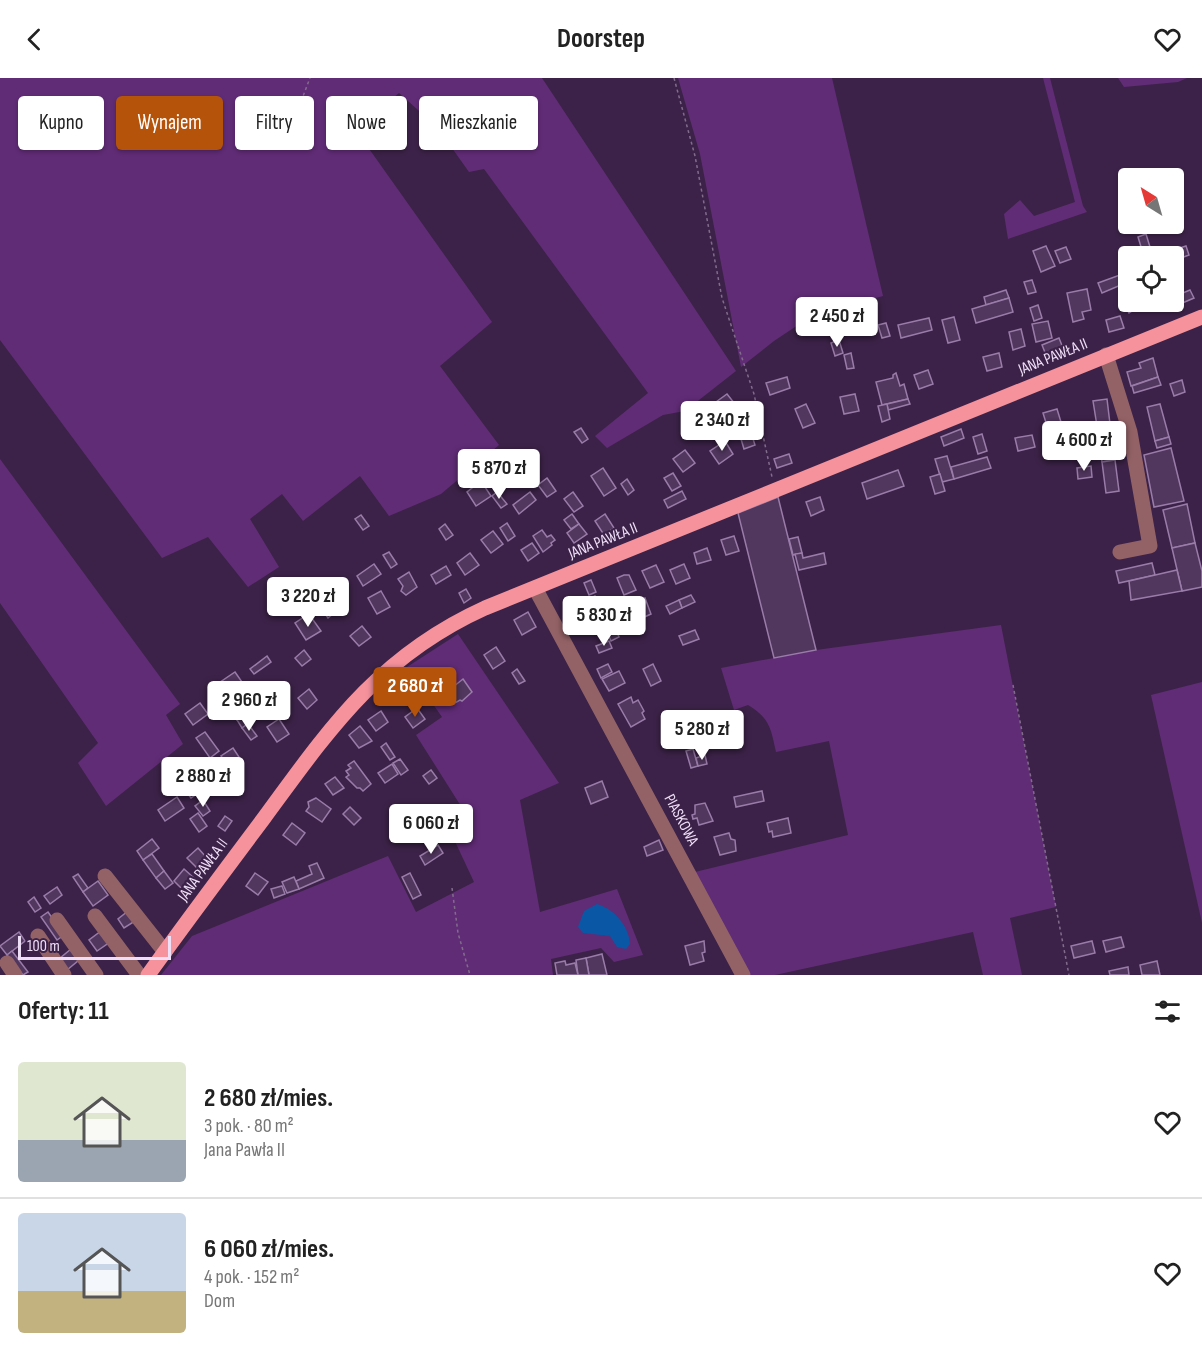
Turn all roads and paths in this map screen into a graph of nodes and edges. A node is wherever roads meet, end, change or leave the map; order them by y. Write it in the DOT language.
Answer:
graph roads {
  1 [pos="310,78"];
  2 [pos="674,78"];
  3 [pos="303,96"];
  4 [pos="1202,317"];
  5 [pos="1106,355"];
  6 [pos="776,489"];
  7 [pos="1120,552"];
  8 [pos="535,588"];
  9 [pos="1013,685"];
  10 [pos="105,876"];
  11 [pos="452,888"];
  12 [pos="95,916"];
  13 [pos="57,920"];
  14 [pos="38,936"];
  15 [pos="165,952"];
  16 [pos="64,975"];
  17 [pos="96,975"];
  18 [pos="139,975"];
  19 [pos="148,975"];
  20 [pos="470,975"];
  21 [pos="743,975"];
  22 [pos="1069,975"];
  1 -- 3 [label="path"];
  2 -- 6 [label="path"];
  4 -- 5 [label="main road, JANA PAWŁA II"];
  5 -- 6 [label="main road, JANA PAWŁA II"];
  5 -- 7 [label="street"];
  6 -- 8 [label="main road, JANA PAWŁA II"];
  8 -- 15 [label="main road, JANA PAWŁA II"];
  8 -- 21 [label="street, PIASKOWA"];
  9 -- 22 [label="path"];
  10 -- 15 [label="street"];
  11 -- 20 [label="path"];
  12 -- 18 [label="street"];
  13 -- 17 [label="street"];
  14 -- 16 [label="street"];
  15 -- 19 [label="main road, JANA PAWŁA II"];
}
